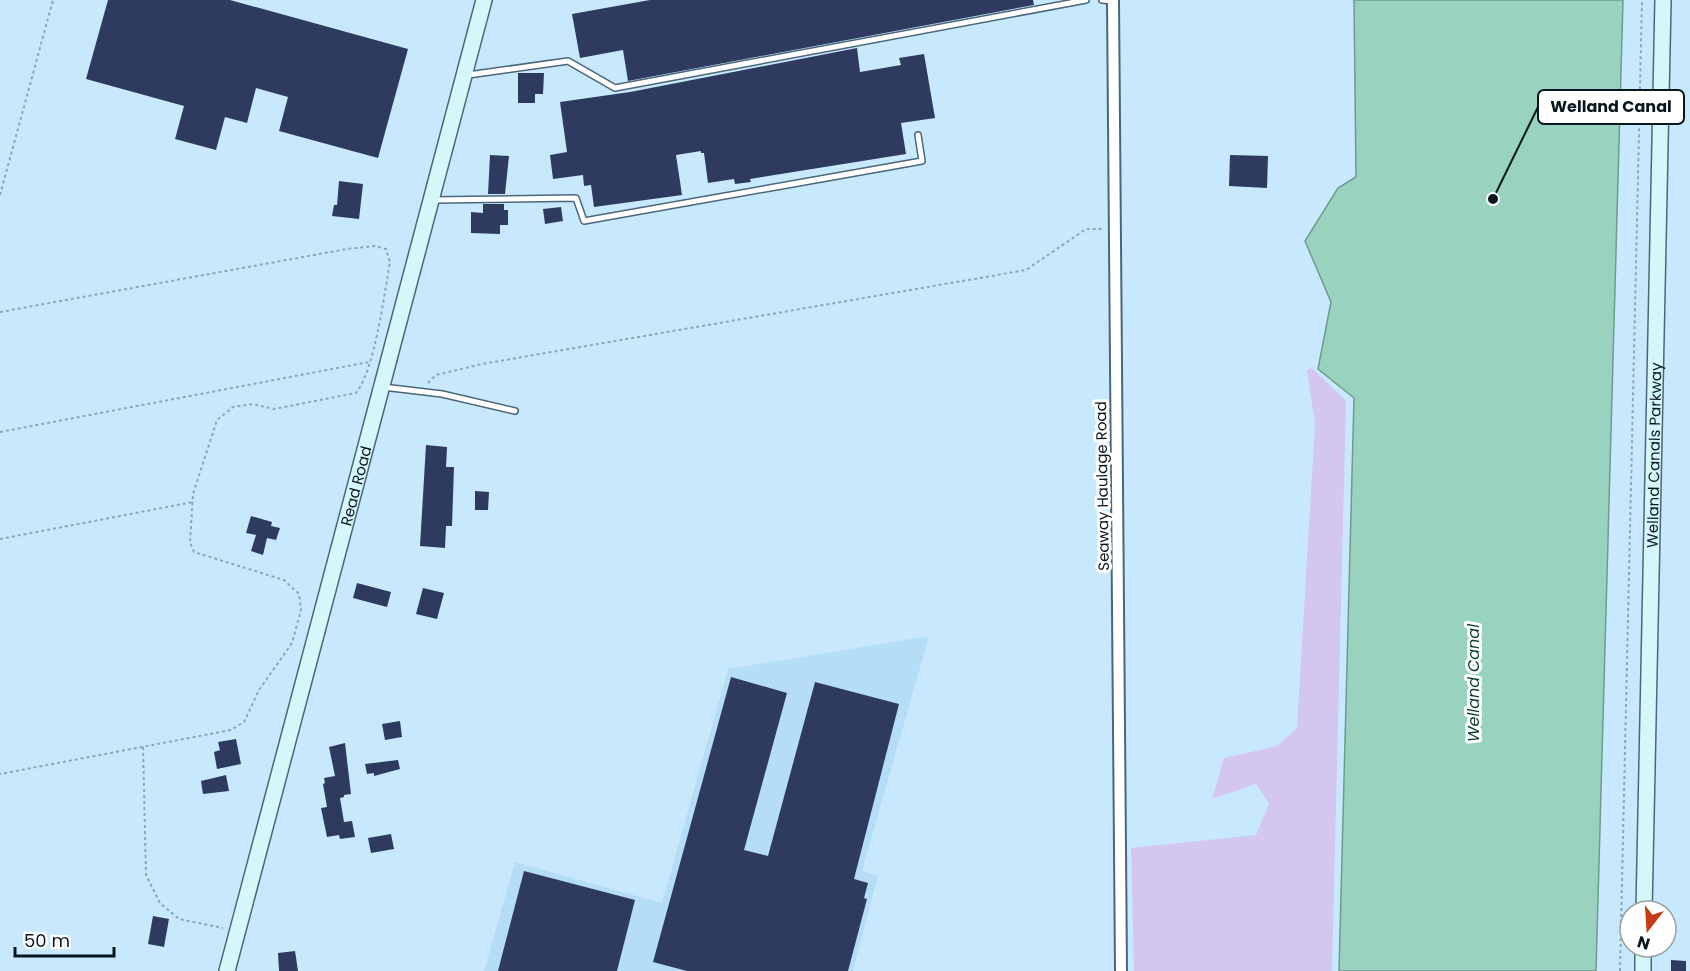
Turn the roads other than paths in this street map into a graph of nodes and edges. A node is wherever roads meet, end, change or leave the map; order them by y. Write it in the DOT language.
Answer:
graph roads {
  1 [pos="484,0"];
  2 [pos="1086,0"];
  3 [pos="1109,0"];
  4 [pos="1664,0"];
  5 [pos="465,75"];
  6 [pos="918,135"];
  7 [pos="432,200"];
  8 [pos="381,387"];
  9 [pos="514,411"];
  10 [pos="1644,899"];
  11 [pos="227,971"];
  12 [pos="1121,971"];
  1 -- 5 [label="street, Read Road"];
  2 -- 5 [label="lane"];
  3 -- 12 [label="street, Seaway Haulage Road"];
  4 -- 10 [label="street, Welland Canals Parkway"];
  5 -- 7 [label="street, Read Road"];
  6 -- 7 [label="lane"];
  7 -- 8 [label="street, Read Road"];
  8 -- 9 [label="lane"];
  8 -- 11 [label="street, Read Road"];
}
